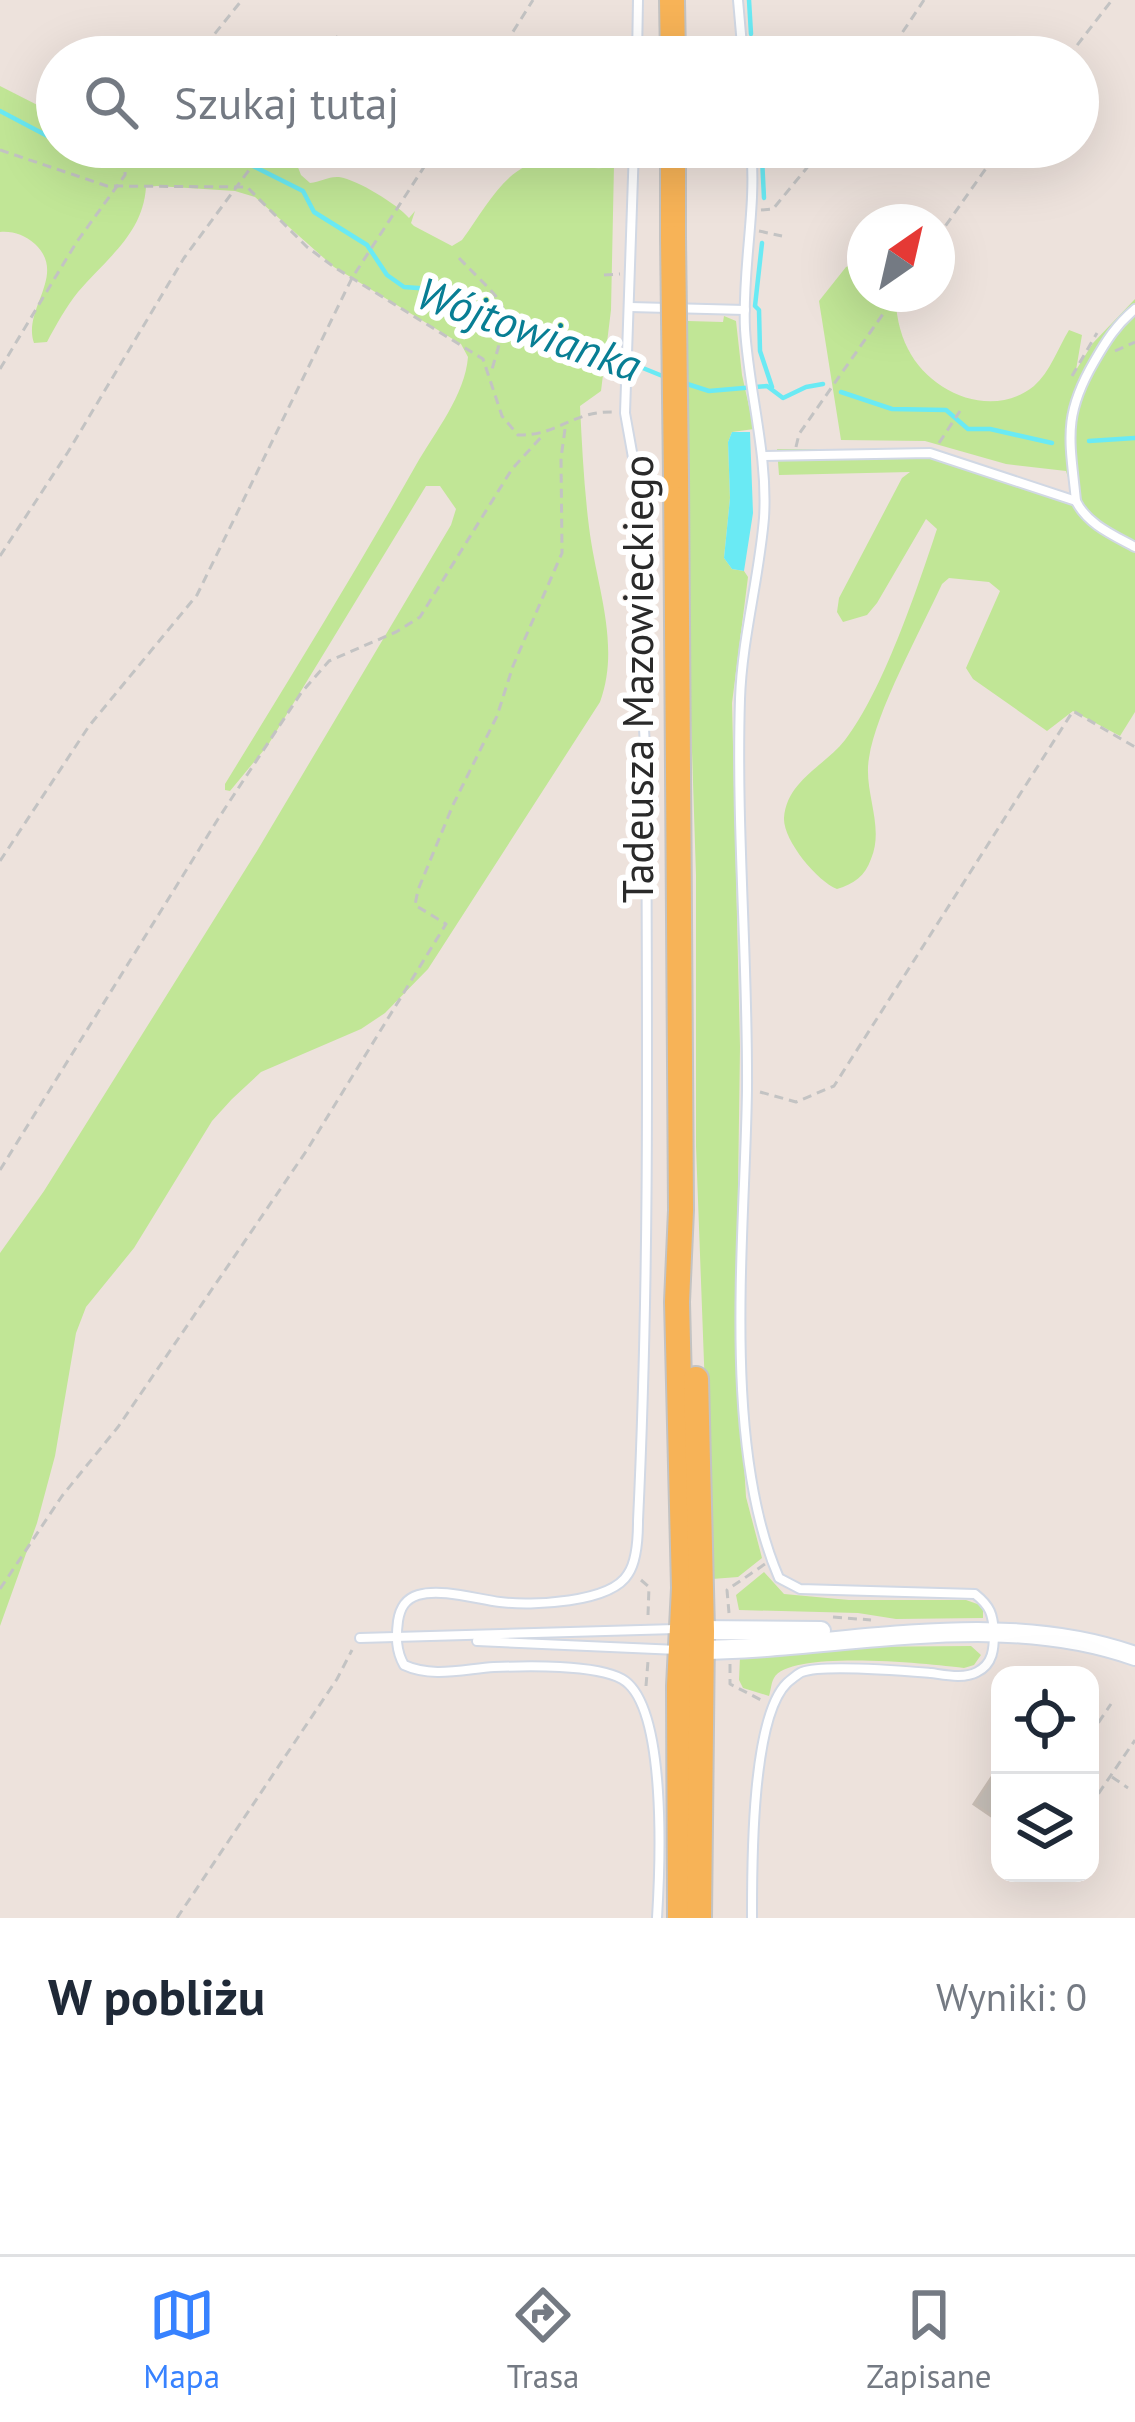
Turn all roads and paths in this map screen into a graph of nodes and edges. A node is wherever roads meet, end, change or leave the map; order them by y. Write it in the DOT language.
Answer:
graph roads {
  1 [pos="242,0"];
  2 [pos="533,0"];
  3 [pos="638,0"];
  4 [pos="672,0"];
  5 [pos="738,0"];
  6 [pos="924,0"];
  7 [pos="1112,0"];
  8 [pos="213,36"];
  9 [pos="510,36"];
  10 [pos="637,36"];
  11 [pos="673,36"];
  12 [pos="741,36"];
  13 [pos="900,36"];
  14 [pos="1084,36"];
  15 [pos="0,149"];
  16 [pos="36,161"];
  17 [pos="55,168"];
  18 [pos="125,168"];
  19 [pos="250,168"];
  20 [pos="423,168"];
  21 [pos="633,168"];
  22 [pos="673,168"];
  23 [pos="752,168"];
  24 [pos="806,168"];
  25 [pos="986,168"];
  26 [pos="235,187"];
  27 [pos="753,210"];
  28 [pos="955,212"];
  29 [pos="752,229"];
  30 [pos="782,236"];
  31 [pos="459,258"];
  32 [pos="604,274"];
  33 [pos="628,274"];
  34 [pos="352,278"];
  35 [pos="630,307"];
  36 [pos="1135,309"];
  37 [pos="745,310"];
  38 [pos="884,312"];
  39 [pos="1106,323"];
  40 [pos="1124,335"];
  41 [pos="1134,343"];
  42 [pos="0,369"];
  43 [pos="490,377"];
  44 [pos="1067,392"];
  45 [pos="960,411"];
  46 [pos="625,412"];
  47 [pos="566,422"];
  48 [pos="544,434"];
  49 [pos="930,453"];
  50 [pos="764,456"];
  51 [pos="796,456"];
  52 [pos="1076,501"];
  53 [pos="1135,547"];
  54 [pos="0,556"];
  55 [pos="1135,747"];
  56 [pos="0,862"];
  57 [pos="747,1089"];
  58 [pos="0,1170"];
  59 [pos="0,1589"];
  60 [pos="729,1611"];
  61 [pos="745,1617"];
  62 [pos="831,1617"];
  63 [pos="875,1621"];
  64 [pos="994,1633"];
  65 [pos="360,1639"];
  66 [pos="397,1639"];
  67 [pos="446,1639"];
  68 [pos="692,1640"];
  69 [pos="1135,1656"];
  70 [pos="1111,1704"];
  71 [pos="1099,1722"];
  72 [pos="1135,1740"];
  73 [pos="1111,1776"];
  74 [pos="1128,1788"];
  75 [pos="1099,1793"];
  76 [pos="177,1918"];
  77 [pos="657,1918"];
  78 [pos="680,1918"];
  79 [pos="699,1918"];
  80 [pos="752,1918"];
  1 -- 8 [label="path"];
  2 -- 9 [label="path"];
  3 -- 10 [label="lane"];
  4 -- 11 [label="main road"];
  5 -- 12 [label="lane"];
  6 -- 13 [label="path"];
  7 -- 14 [label="path"];
  15 -- 16 [label="path"];
  17 -- 26 [label="path"];
  18 -- 42 [label="path"];
  19 -- 26 [label="path"];
  20 -- 34 [label="path"];
  21 -- 33 [label="lane"];
  22 -- 68 [label="main road, Tadeusza Mazowieckiego, bridge"];
  23 -- 27 [label="lane"];
  24 -- 27 [label="path"];
  25 -- 28 [label="path"];
  26 -- 34 [label="path"];
  26 -- 54 [label="path"];
  27 -- 29 [label="lane"];
  29 -- 30 [label="path"];
  29 -- 37 [label="lane"];
  31 -- 43 [label="path"];
  32 -- 33 [label="path"];
  33 -- 35 [label="lane"];
  34 -- 43 [label="path"];
  34 -- 56 [label="path"];
  35 -- 37 [label="lane"];
  35 -- 46 [label="lane"];
  36 -- 52 [label="lane"];
  37 -- 50 [label="lane"];
  38 -- 51 [label="path"];
  39 -- 44 [label="path"];
  40 -- 41 [label="path"];
  43 -- 48 [label="path"];
  45 -- 49 [label="path"];
  46 -- 47 [label="path"];
  46 -- 66 [label="lane"];
  47 -- 48 [label="path"];
  47 -- 59 [label="path"];
  48 -- 58 [label="path"];
  49 -- 51 [label="lane"];
  49 -- 52 [label="lane"];
  50 -- 51 [label="lane"];
  50 -- 57 [label="lane"];
  52 -- 53 [label="lane"];
  55 -- 57 [label="path"];
  57 -- 64 [label="lane"];
  60 -- 61 [label="path"];
  62 -- 63 [label="path"];
  64 -- 68 [label="street"];
  64 -- 69 [label="street"];
  64 -- 80 [label="lane"];
  65 -- 66 [label="lane"];
  65 -- 76 [label="path"];
  66 -- 67 [label="lane"];
  66 -- 77 [label="lane"];
  67 -- 68 [label="lane"];
  67 -- 68 [label="lane"];
  68 -- 78 [label="main road, Tadeusza Mazowieckiego"];
  68 -- 79 [label="main road, Tadeusza Mazowieckiego"];
  70 -- 71 [label="path"];
  72 -- 73 [label="path"];
  73 -- 74 [label="path"];
  73 -- 75 [label="path"];
}
